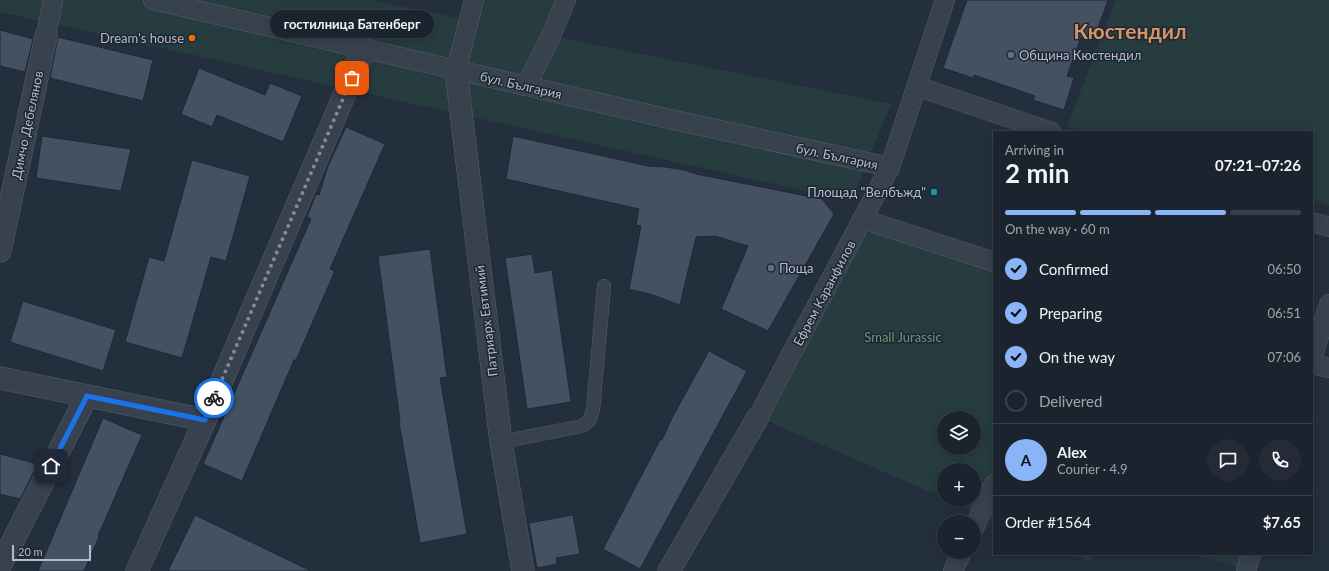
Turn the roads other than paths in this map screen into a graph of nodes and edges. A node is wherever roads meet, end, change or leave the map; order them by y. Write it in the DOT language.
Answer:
graph roads {
  1 [pos="53,0"];
  2 [pos="153,0"];
  3 [pos="474,0"];
  4 [pos="566,0"];
  5 [pos="945,0"];
  6 [pos="46,36"];
  7 [pos="364,49"];
  8 [pos="456,71"];
  9 [pos="526,86"];
  10 [pos="916,86"];
  11 [pos="1048,131"];
  12 [pos="890,167"];
  13 [pos="862,219"];
  14 [pos="1313,222"];
  15 [pos="1329,228"];
  16 [pos="0,251"];
  17 [pos="993,262"];
  18 [pos="604,286"];
  19 [pos="1329,304"];
  20 [pos="1313,357"];
  21 [pos="1313,364"];
  22 [pos="1329,368"];
  23 [pos="0,378"];
  24 [pos="87,396"];
  25 [pos="758,418"];
  26 [pos="205,420"];
  27 [pos="501,442"];
  28 [pos="993,486"];
  29 [pos="980,515"];
  30 [pos="1251,555"];
  31 [pos="959,559"];
  32 [pos="0,566"];
  33 [pos="137,571"];
  34 [pos="523,571"];
  35 [pos="669,571"];
  36 [pos="953,571"];
  37 [pos="1246,571"];
  1 -- 6 [label="street, Димчо Дебелянов"];
  2 -- 7 [label="street, бул. България"];
  3 -- 8 [label="street"];
  4 -- 9 [label="street"];
  5 -- 10 [label="street, Ефрем Каранфилов"];
  6 -- 16 [label="street, Димчо Дебелянов"];
  7 -- 8 [label="street, бул. България"];
  7 -- 26 [label="street"];
  8 -- 9 [label="street, бул. България"];
  8 -- 27 [label="street, Патриарх Евтимий"];
  9 -- 12 [label="street, бул. България"];
  10 -- 11 [label="street"];
  10 -- 12 [label="street, Ефрем Каранфилов"];
  12 -- 13 [label="street, Ефрем Каранфилов"];
  13 -- 17 [label="street"];
  13 -- 25 [label="street, Ефрем Каранфилов"];
  14 -- 15 [label="street"];
  18 -- 27 [label="lane"];
  19 -- 20 [label="street"];
  21 -- 22 [label="street"];
  23 -- 24 [label="street"];
  24 -- 26 [label="street"];
  24 -- 32 [label="street"];
  25 -- 35 [label="street, Ефрем Каранфилов"];
  26 -- 33 [label="street"];
  27 -- 34 [label="street, Патриарх Евтимий"];
  28 -- 29 [label="street"];
  30 -- 37 [label="street"];
  31 -- 36 [label="street"];
}
